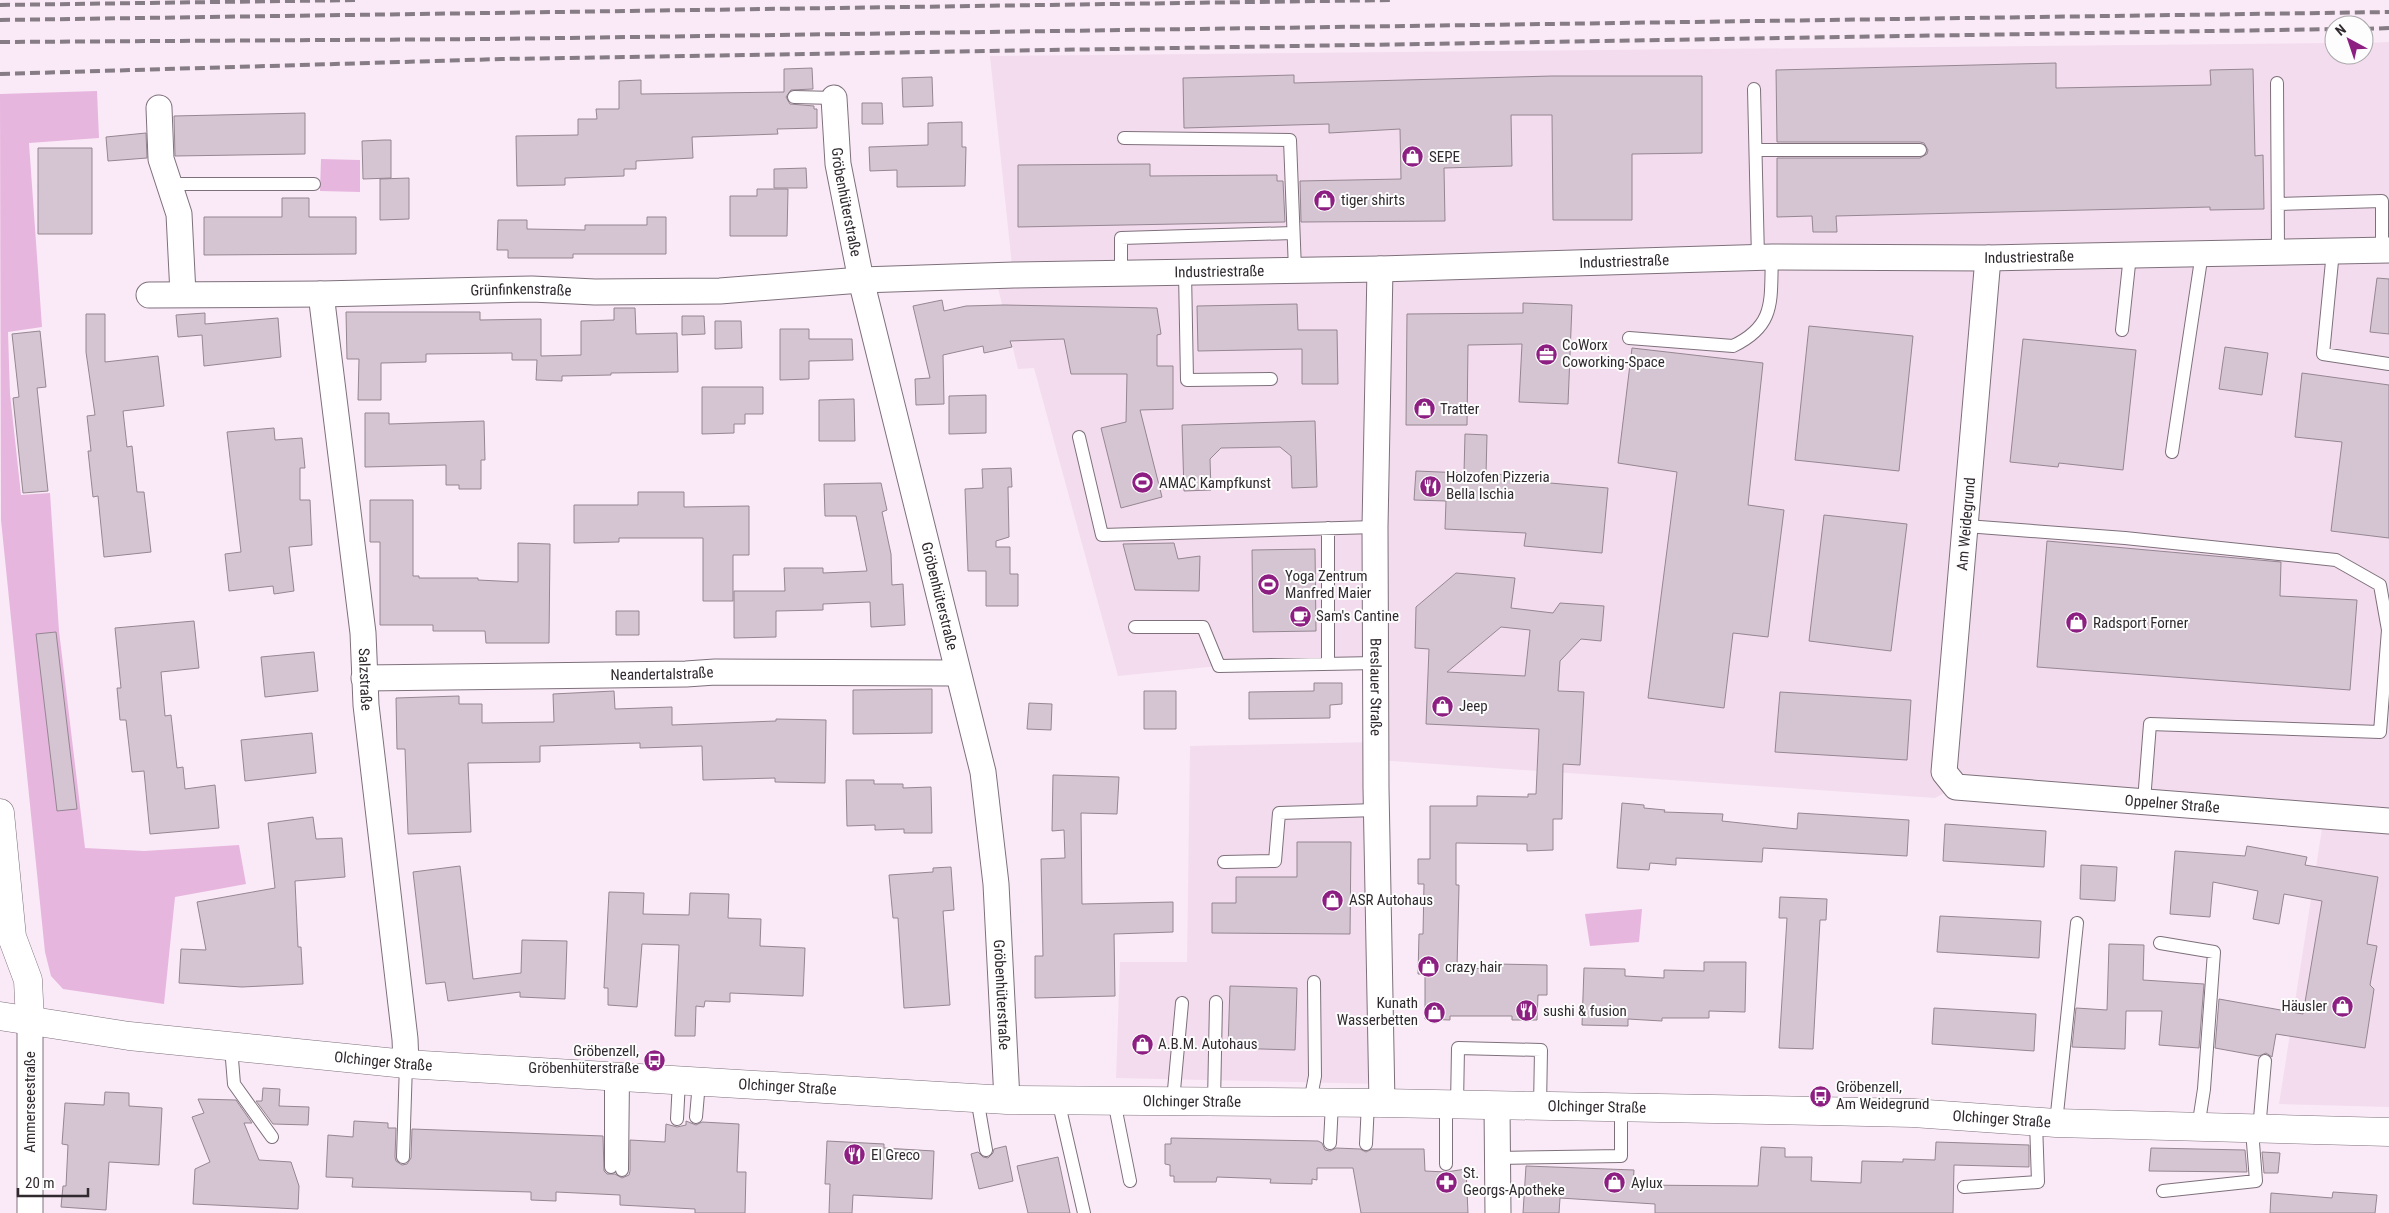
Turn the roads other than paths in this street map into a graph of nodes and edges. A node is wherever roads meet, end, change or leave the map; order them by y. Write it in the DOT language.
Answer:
graph roads {
  1 [pos="2277,82"];
  2 [pos="1754,89"];
  3 [pos="794,97"];
  4 [pos="834,98"];
  5 [pos="159,108"];
  6 [pos="1124,138"];
  7 [pos="1756,150"];
  8 [pos="1920,150"];
  9 [pos="169,184"];
  10 [pos="314,184"];
  11 [pos="2278,204"];
  12 [pos="1294,233"];
  13 [pos="2385,250"];
  14 [pos="2278,251"];
  15 [pos="2333,251"];
  16 [pos="2202,253"];
  17 [pos="2130,255"];
  18 [pos="1765,258"];
  19 [pos="1988,258"];
  20 [pos="1380,269"];
  21 [pos="1295,270"];
  22 [pos="1185,272"];
  23 [pos="1121,273"];
  24 [pos="860,280"];
  25 [pos="183,294"];
  26 [pos="321,294"];
  27 [pos="150,295"];
  28 [pos="2122,330"];
  29 [pos="1629,338"];
  30 [pos="2389,364"];
  31 [pos="1271,378"];
  32 [pos="1079,437"];
  33 [pos="2172,452"];
  34 [pos="1966,526"];
  35 [pos="1374,527"];
  36 [pos="1328,528"];
  37 [pos="1135,627"];
  38 [pos="1376,663"];
  39 [pos="1328,664"];
  40 [pos="957,673"];
  41 [pos="364,678"];
  42 [pos="1956,787"];
  43 [pos="2144,802"];
  44 [pos="1376,810"];
  45 [pos="0,813"];
  46 [pos="2389,821"];
  47 [pos="1224,862"];
  48 [pos="2077,923"];
  49 [pos="2160,943"];
  50 [pos="6,948"];
  51 [pos="1314,982"];
  52 [pos="1216,1002"];
  53 [pos="1182,1003"];
  54 [pos="0,1016"];
  55 [pos="30,1021"];
  56 [pos="231,1047"];
  57 [pos="2265,1061"];
  58 [pos="406,1064"];
  59 [pos="617,1077"];
  60 [pos="689,1081"];
  61 [pos="977,1098"];
  62 [pos="1007,1100"];
  63 [pos="1058,1100"];
  64 [pos="1114,1101"];
  65 [pos="1173,1101"];
  66 [pos="1214,1102"];
  67 [pos="1321,1102"];
  68 [pos="1375,1103"];
  69 [pos="1452,1105"];
  70 [pos="1497,1106"];
  71 [pos="1540,1106"];
  72 [pos="1621,1108"];
  73 [pos="696,1117"];
  74 [pos="677,1119"];
  75 [pos="2046,1123"];
  76 [pos="2198,1128"];
  77 [pos="2256,1130"];
  78 [pos="2389,1132"];
  79 [pos="272,1137"];
  80 [pos="1330,1143"];
  81 [pos="1366,1144"];
  82 [pos="986,1150"];
  83 [pos="403,1157"];
  84 [pos="1497,1158"];
  85 [pos="1446,1164"];
  86 [pos="616,1168"];
  87 [pos="1130,1182"];
  88 [pos="1964,1187"];
  89 [pos="2163,1192"];
  90 [pos="30,1213"];
  91 [pos="1084,1213"];
  92 [pos="1498,1213"];
  1 -- 11 [label="lane"];
  2 -- 7 [label="lane"];
  3 -- 4 [label="lane"];
  4 -- 24 [label="street, Gröbenhüterstraße"];
  5 -- 9 [label="street"];
  6 -- 12 [label="lane"];
  7 -- 8 [label="lane"];
  7 -- 18 [label="lane"];
  9 -- 10 [label="lane"];
  9 -- 25 [label="street"];
  11 -- 13 [label="lane"];
  11 -- 14 [label="lane"];
  12 -- 21 [label="lane"];
  12 -- 23 [label="lane"];
  13 -- 15 [label="street, Industriestraße"];
  14 -- 15 [label="street, Industriestraße"];
  14 -- 16 [label="street, Industriestraße"];
  15 -- 30 [label="lane"];
  16 -- 17 [label="street, Industriestraße"];
  16 -- 33 [label="lane"];
  17 -- 19 [label="street, Industriestraße"];
  17 -- 28 [label="lane"];
  18 -- 19 [label="street, Industriestraße"];
  18 -- 20 [label="street, Industriestraße"];
  18 -- 29 [label="lane"];
  19 -- 34 [label="street, Am Weidegrund"];
  20 -- 21 [label="street, Industriestraße"];
  20 -- 35 [label="street, Breslauer Straße"];
  21 -- 22 [label="street, Industriestraße"];
  22 -- 23 [label="street, Industriestraße"];
  22 -- 31 [label="lane"];
  23 -- 24 [label="street, Industriestraße"];
  24 -- 26 [label="street, Grünfinkenstraße"];
  24 -- 40 [label="street, Gröbenhüterstraße"];
  25 -- 26 [label="street, Grünfinkenstraße"];
  25 -- 27 [label="street, Grünfinkenstraße"];
  26 -- 41 [label="street, Salzstraße"];
  32 -- 36 [label="lane"];
  34 -- 42 [label="street, Am Weidegrund"];
  34 -- 43 [label="lane"];
  35 -- 36 [label="lane"];
  35 -- 38 [label="street, Breslauer Straße"];
  36 -- 39 [label="lane"];
  37 -- 39 [label="lane"];
  38 -- 39 [label="lane"];
  38 -- 44 [label="street, Breslauer Straße"];
  40 -- 41 [label="street, Neandertalstraße"];
  40 -- 62 [label="street, Gröbenhüterstraße"];
  41 -- 58 [label="street, Salzstraße"];
  42 -- 43 [label="street, Oppelner Straße"];
  43 -- 46 [label="street, Oppelner Straße"];
  44 -- 47 [label="lane"];
  44 -- 68 [label="street, Breslauer Straße"];
  45 -- 50 [label="main road"];
  48 -- 75 [label="lane"];
  49 -- 76 [label="lane"];
  50 -- 55 [label="main road"];
  51 -- 67 [label="lane"];
  52 -- 66 [label="lane"];
  53 -- 65 [label="lane"];
  54 -- 55 [label="main road, Olchinger Straße"];
  55 -- 56 [label="main road, Olchinger Straße"];
  55 -- 90 [label="street, Ammerseestraße"];
  56 -- 58 [label="main road, Olchinger Straße"];
  56 -- 79 [label="lane"];
  57 -- 77 [label="lane"];
  58 -- 59 [label="main road, Olchinger Straße"];
  58 -- 83 [label="lane"];
  59 -- 60 [label="main road, Olchinger Straße"];
  59 -- 86 [label="lane"];
  60 -- 61 [label="main road, Olchinger Straße"];
  60 -- 73 [label="lane"];
  60 -- 74 [label="lane"];
  61 -- 62 [label="main road, Olchinger Straße"];
  61 -- 82 [label="lane"];
  62 -- 63 [label="main road, Olchinger Straße"];
  63 -- 64 [label="main road, Olchinger Straße"];
  63 -- 91 [label="lane"];
  64 -- 65 [label="main road, Olchinger Straße"];
  64 -- 87 [label="lane"];
  65 -- 66 [label="main road, Olchinger Straße"];
  66 -- 67 [label="main road, Olchinger Straße"];
  67 -- 68 [label="main road, Olchinger Straße"];
  67 -- 80 [label="lane"];
  68 -- 69 [label="main road, Olchinger Straße"];
  68 -- 81 [label="lane"];
  69 -- 70 [label="main road, Olchinger Straße"];
  69 -- 71 [label="lane"];
  69 -- 85 [label="lane"];
  70 -- 71 [label="main road, Olchinger Straße"];
  70 -- 84 [label="street"];
  71 -- 72 [label="main road, Olchinger Straße"];
  72 -- 75 [label="main road, Olchinger Straße"];
  72 -- 84 [label="lane"];
  75 -- 76 [label="main road, Olchinger Straße"];
  75 -- 88 [label="lane"];
  76 -- 77 [label="main road, Olchinger Straße"];
  77 -- 78 [label="main road, Olchinger Straße"];
  77 -- 89 [label="lane"];
  84 -- 92 [label="street"];
}
